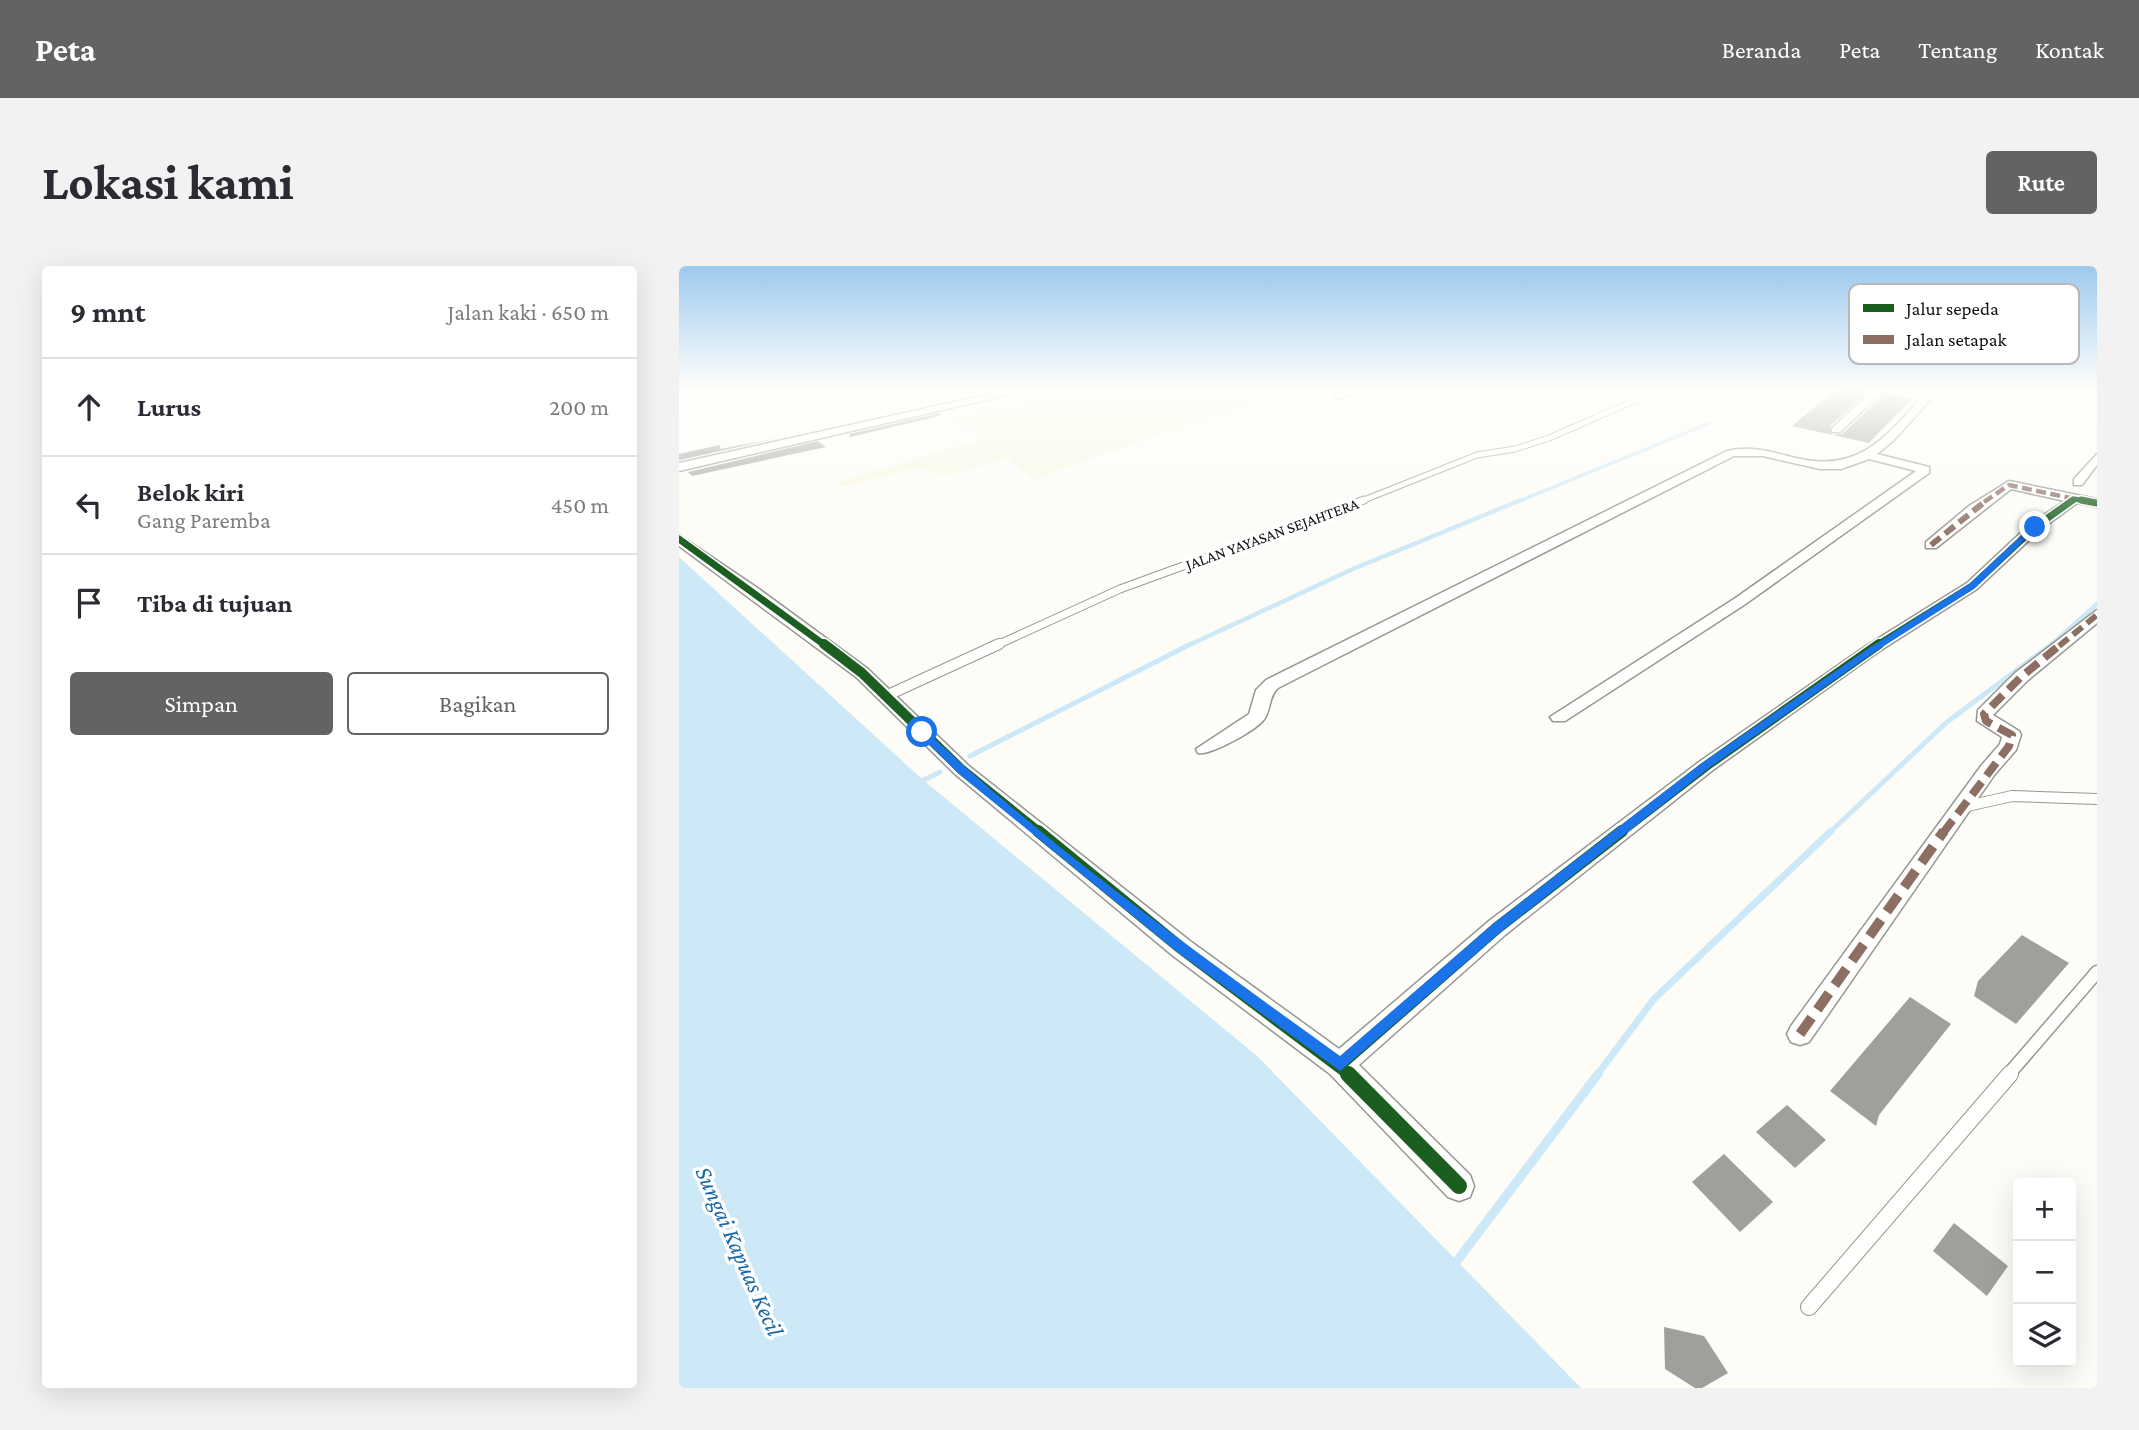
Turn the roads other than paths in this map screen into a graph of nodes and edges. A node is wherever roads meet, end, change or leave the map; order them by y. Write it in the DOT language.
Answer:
graph roads {
  1 [pos="794,441"];
  2 [pos="1539,441"];
  3 [pos="1885,441"];
  4 [pos="1871,456"];
  5 [pos="2097,457"];
  6 [pos="679,467"];
  7 [pos="2076,491"];
  8 [pos="2097,503"];
  9 [pos="679,539"];
  10 [pos="1931,545"];
  11 [pos="2097,615"];
  12 [pos="888,695"];
  13 [pos="1559,718"];
  14 [pos="1205,749"];
  15 [pos="2097,799"];
  16 [pos="1963,807"];
  17 [pos="2097,972"];
  18 [pos="1800,1034"];
  19 [pos="1340,1065"];
  20 [pos="1459,1186"];
  21 [pos="1809,1307"];
  1 -- 6 [label="street"];
  2 -- 12 [label="lane, JALAN YAYASAN SEJAHTERA"];
  3 -- 4 [label="street"];
  4 -- 13 [label="street"];
  4 -- 14 [label="street"];
  5 -- 7 [label="street"];
  7 -- 8 [label="street"];
  7 -- 10 [label="street"];
  7 -- 19 [label="street"];
  9 -- 12 [label="street"];
  11 -- 16 [label="street"];
  12 -- 19 [label="street"];
  15 -- 16 [label="lane"];
  16 -- 18 [label="street"];
  17 -- 21 [label="lane"];
  19 -- 20 [label="street"];
}
